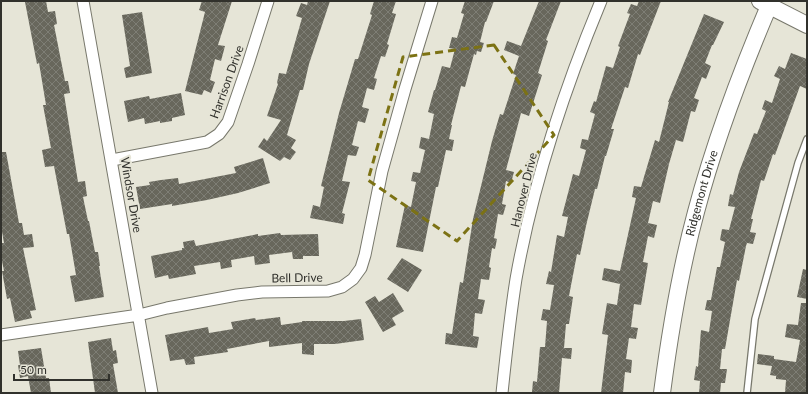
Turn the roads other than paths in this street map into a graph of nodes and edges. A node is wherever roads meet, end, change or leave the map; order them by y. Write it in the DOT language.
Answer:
graph roads {
  1 [pos="83,1"];
  2 [pos="268,1"];
  3 [pos="432,1"];
  4 [pos="601,1"];
  5 [pos="767,3"];
  6 [pos="807,25"];
  7 [pos="807,139"];
  8 [pos="112,160"];
  9 [pos="139,315"];
  10 [pos="1,335"];
  11 [pos="152,393"];
  12 [pos="502,393"];
  13 [pos="662,393"];
  14 [pos="747,393"];
  1 -- 8 [label="street, Windsor Drive"];
  2 -- 8 [label="street, Harrison Drive"];
  3 -- 9 [label="street, Bell Drive"];
  4 -- 12 [label="street, Hanover Drive"];
  5 -- 6 [label="street"];
  5 -- 13 [label="street, Ridgemont Drive"];
  7 -- 14 [label="lane"];
  8 -- 9 [label="street, Windsor Drive"];
  9 -- 10 [label="street, Bell Drive"];
  9 -- 11 [label="street, Windsor Drive"];
}
